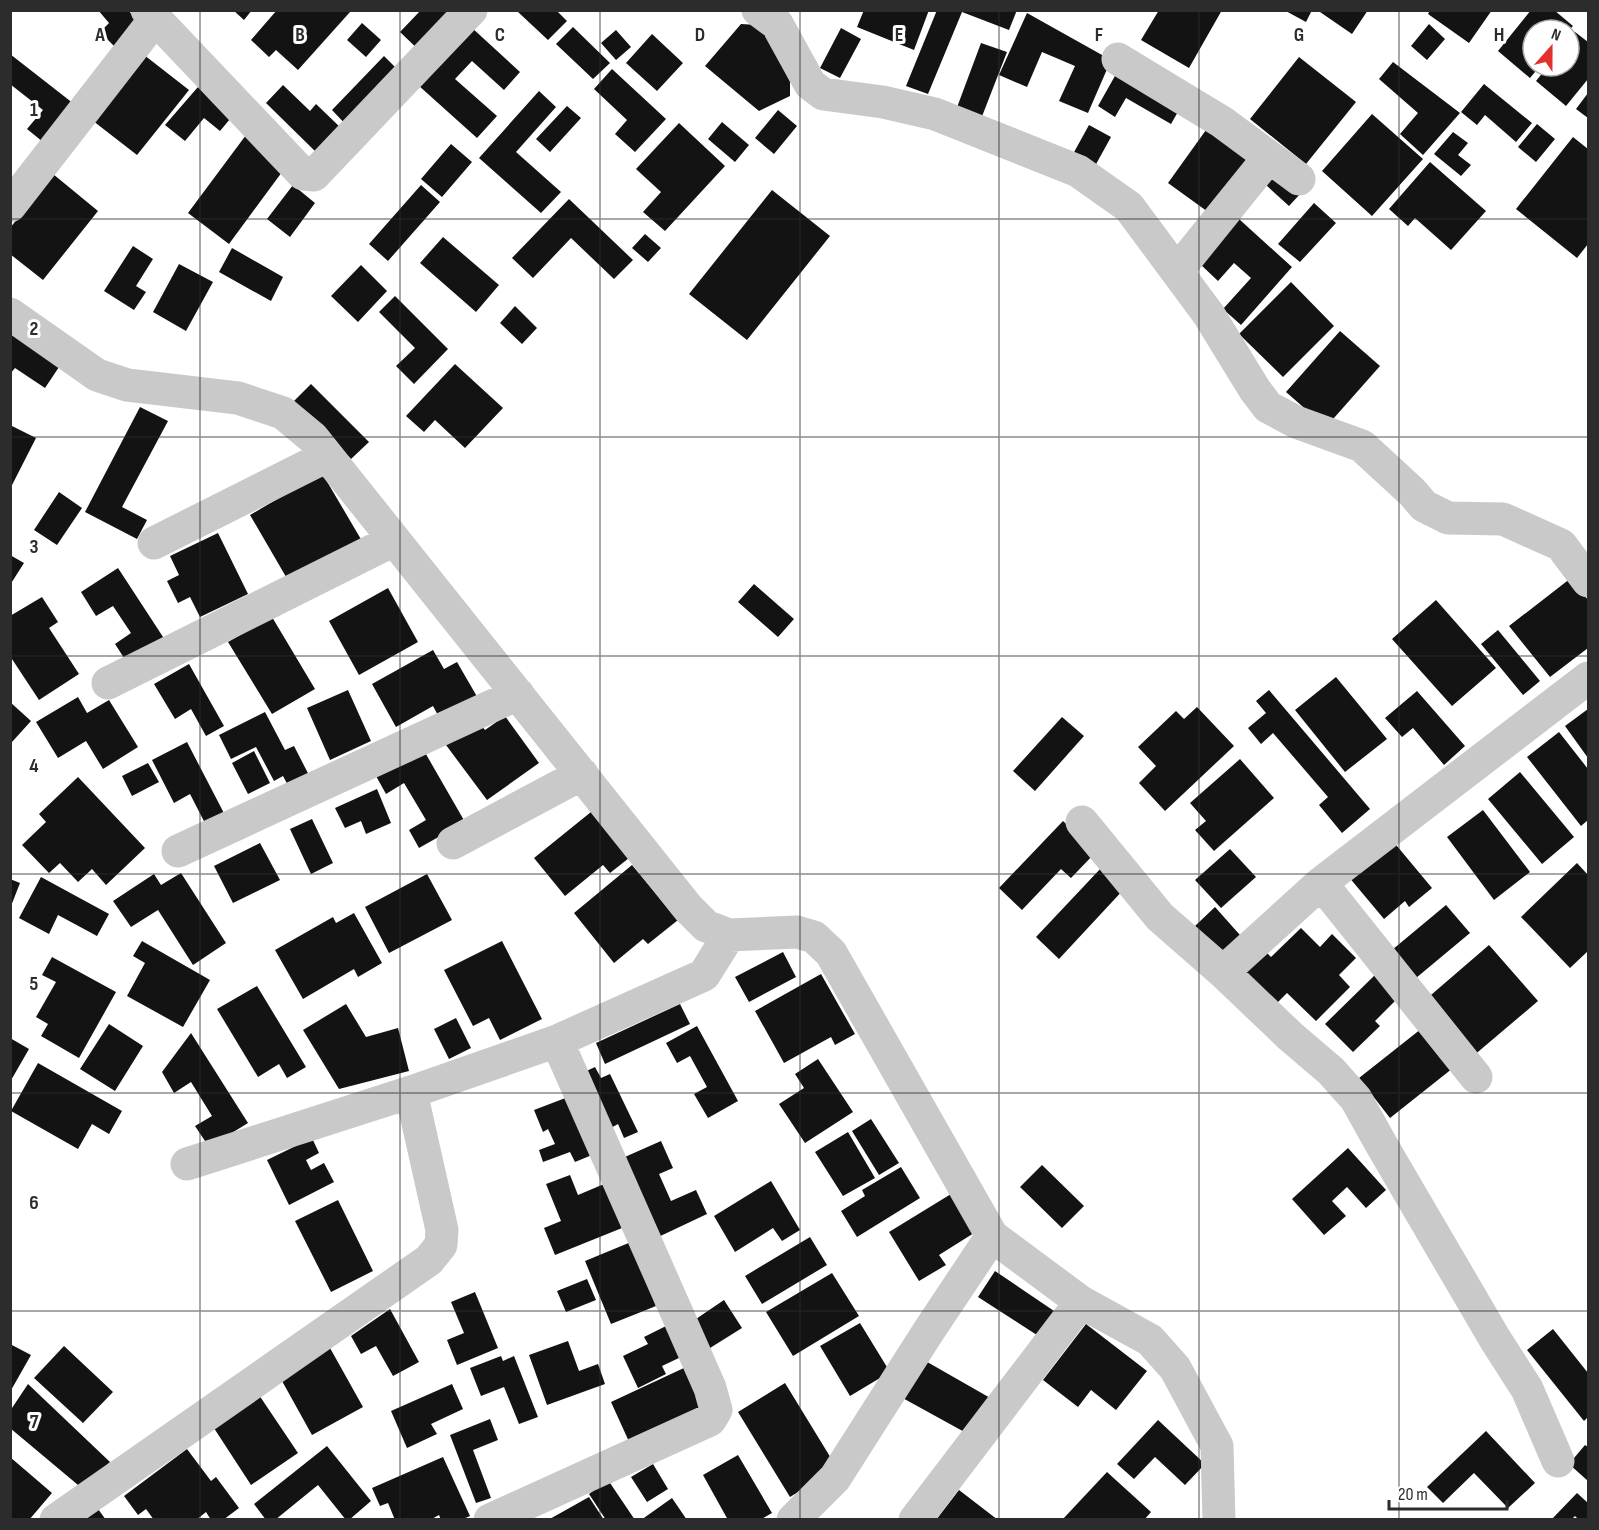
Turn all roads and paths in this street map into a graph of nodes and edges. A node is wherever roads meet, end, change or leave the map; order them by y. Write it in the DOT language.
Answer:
graph roads {
  1 [pos="471,10"];
  2 [pos="758,10"];
  3 [pos="151,15"];
  4 [pos="1118,59"];
  5 [pos="1269,157"];
  6 [pos="1299,179"];
  7 [pos="11,205"];
  8 [pos="1177,271"];
  9 [pos="12,317"];
  10 [pos="327,456"];
  11 [pos="394,540"];
  12 [pos="154,543"];
  13 [pos="1588,581"];
  14 [pos="1588,678"];
  15 [pos="108,683"];
  16 [pos="518,694"];
  17 [pos="582,774"];
  18 [pos="1082,822"];
  19 [pos="453,843"];
  20 [pos="178,851"];
  21 [pos="1321,884"];
  22 [pos="729,935"];
  23 [pos="1223,972"];
  24 [pos="557,1041"];
  25 [pos="1476,1077"];
  26 [pos="411,1092"];
  27 [pos="187,1164"];
  28 [pos="992,1236"];
  29 [pos="1081,1302"];
  30 [pos="1558,1461"];
  31 [pos="56,1520"];
  32 [pos="490,1520"];
  33 [pos="793,1520"];
  34 [pos="915,1520"];
  35 [pos="1219,1520"];
  1 -- 3 [label="street"];
  2 -- 8 [label="street"];
  3 -- 7 [label="street"];
  4 -- 5 [label="street"];
  5 -- 6 [label="street"];
  5 -- 8 [label="street"];
  8 -- 13 [label="street"];
  9 -- 10 [label="street"];
  10 -- 11 [label="street"];
  10 -- 12 [label="street"];
  11 -- 15 [label="street"];
  11 -- 16 [label="street"];
  14 -- 21 [label="street"];
  16 -- 17 [label="street"];
  16 -- 20 [label="street"];
  17 -- 19 [label="street"];
  17 -- 22 [label="street"];
  18 -- 23 [label="street"];
  21 -- 23 [label="street"];
  21 -- 25 [label="street"];
  22 -- 24 [label="street"];
  22 -- 28 [label="street"];
  23 -- 30 [label="street"];
  24 -- 26 [label="street"];
  24 -- 32 [label="street"];
  26 -- 27 [label="street"];
  26 -- 31 [label="street"];
  28 -- 29 [label="street"];
  28 -- 33 [label="street"];
  29 -- 34 [label="street"];
  29 -- 35 [label="street"];
}
